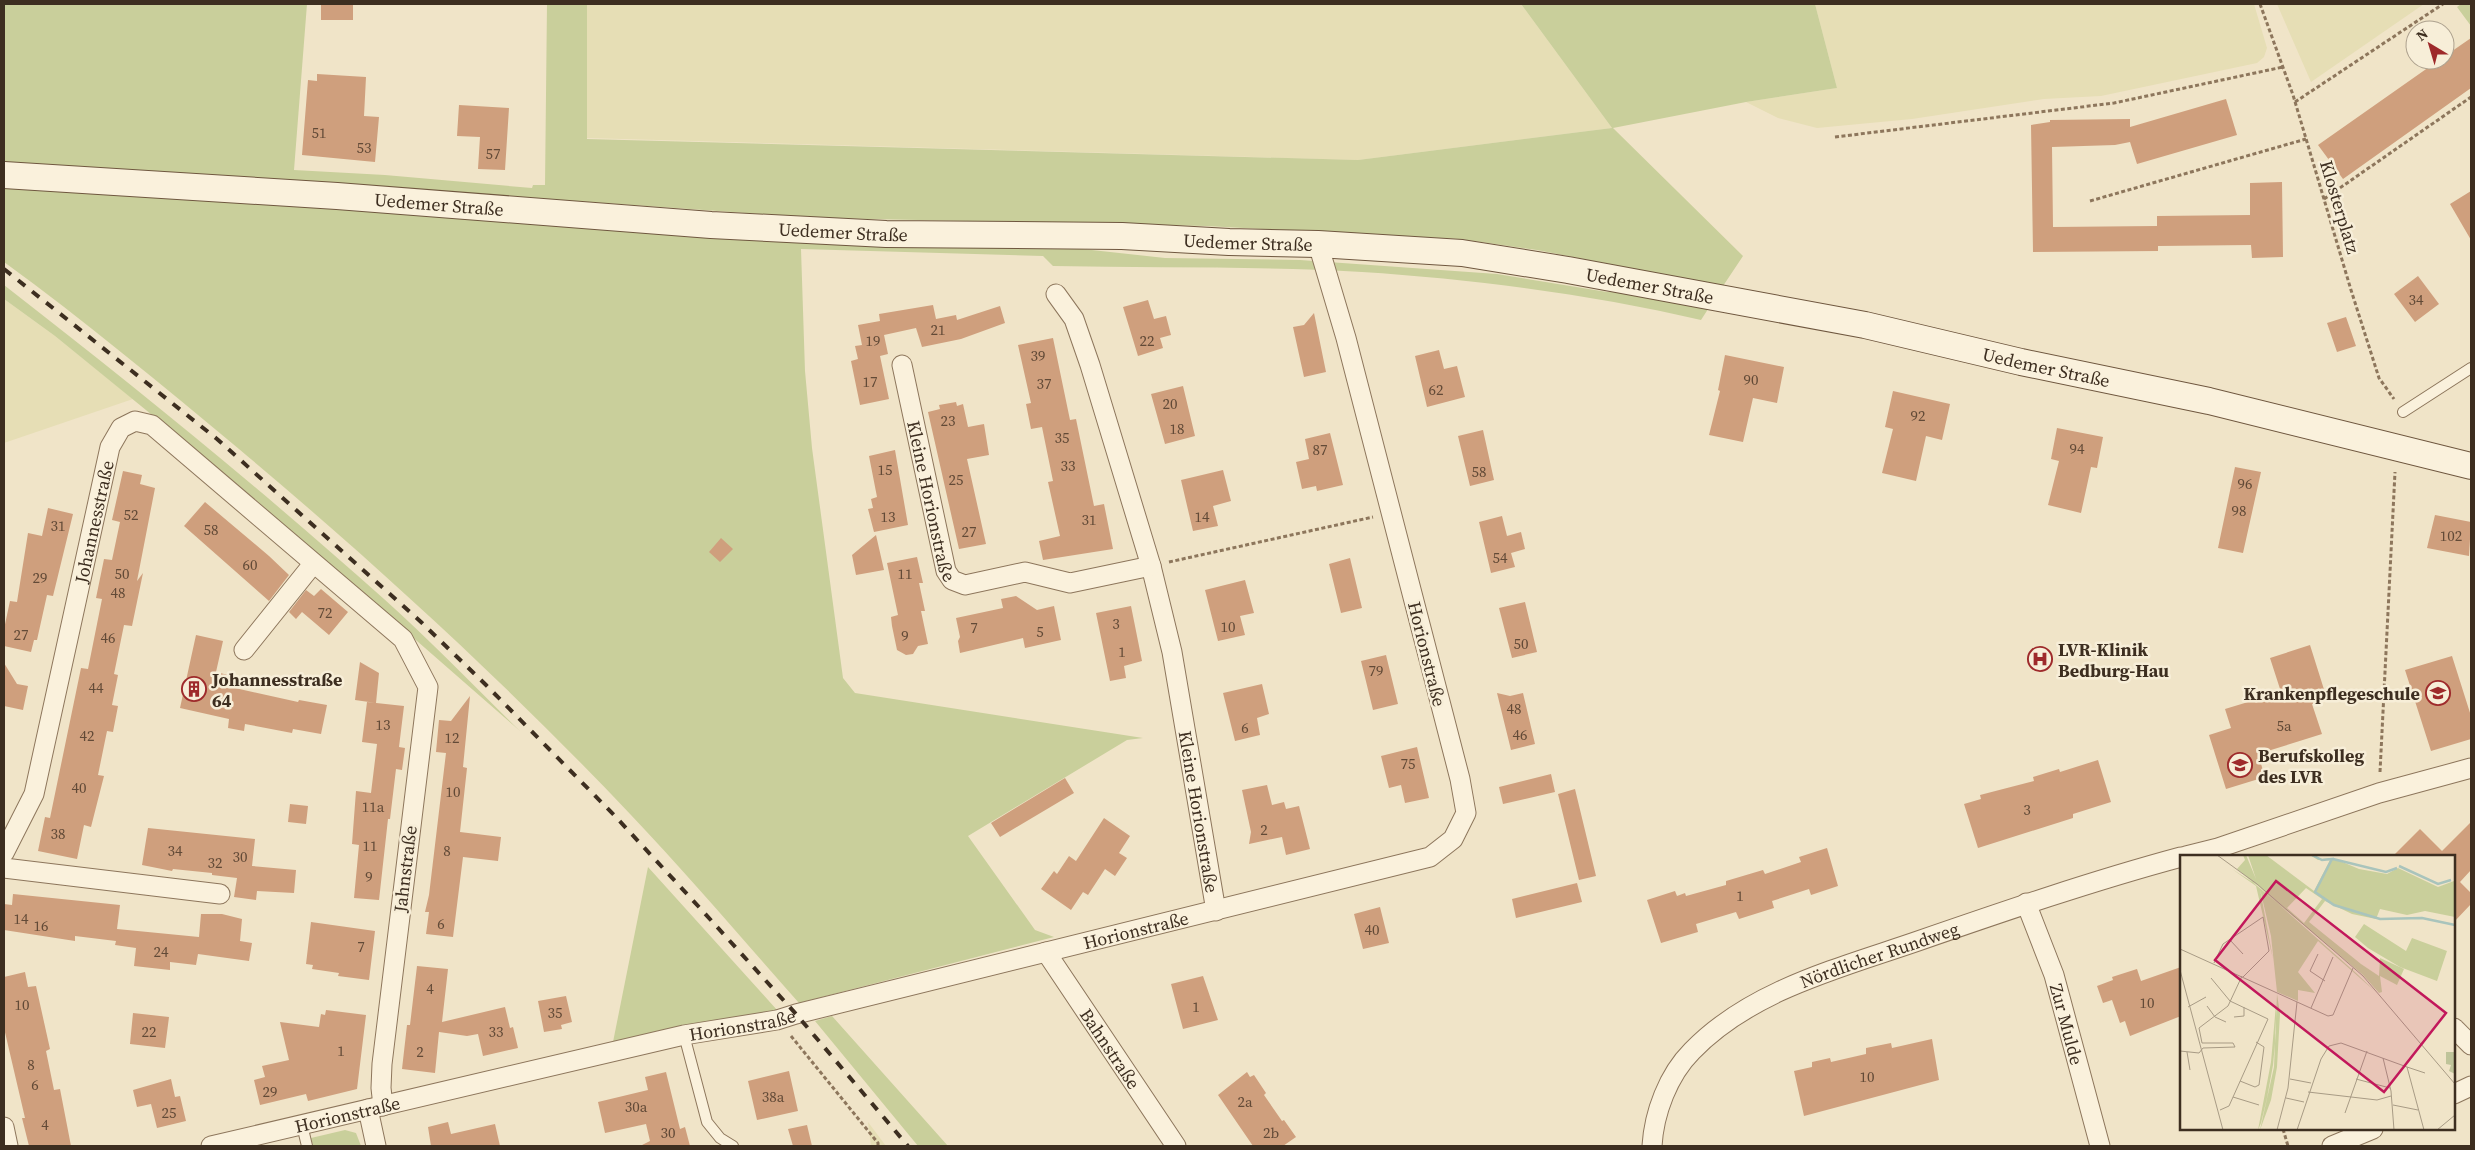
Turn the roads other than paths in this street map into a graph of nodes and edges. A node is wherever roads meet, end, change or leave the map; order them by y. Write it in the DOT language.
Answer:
graph roads {
  1 [pos="4,175"];
  2 [pos="1318,244"];
  3 [pos="1056,294"];
  4 [pos="902,365"];
  5 [pos="2471,368"];
  6 [pos="2404,412"];
  7 [pos="2471,466"];
  8 [pos="313,564"];
  9 [pos="1151,566"];
  10 [pos="403,638"];
  11 [pos="244,650"];
  12 [pos="2471,768"];
  13 [pos="2223,852"];
  14 [pos="4,853"];
  15 [pos="2195,855"];
  16 [pos="2180,857"];
  17 [pos="4,868"];
  18 [pos="220,894"];
  19 [pos="2026,904"];
  20 [pos="1216,911"];
  21 [pos="1046,952"];
  22 [pos="2455,1029"];
  23 [pos="684,1035"];
  24 [pos="2471,1045"];
  25 [pos="2471,1086"];
  26 [pos="2455,1094"];
  27 [pos="375,1107"];
  28 [pos="302,1125"];
  29 [pos="4,1127"];
  30 [pos="2370,1130"];
  31 [pos="240,1143"];
  32 [pos="8,1146"];
  33 [pos="211,1146"];
  34 [pos="307,1146"];
  35 [pos="376,1146"];
  36 [pos="733,1146"];
  37 [pos="1176,1146"];
  38 [pos="1652,1146"];
  39 [pos="2100,1146"];
  40 [pos="2332,1146"];
  1 -- 2 [label="main road, Uedemer Straße"];
  2 -- 7 [label="main road, Uedemer Straße"];
  2 -- 20 [label="street, Horionstraße"];
  3 -- 9 [label="street, Kleine Horionstraße"];
  4 -- 9 [label="street, Kleine Horionstraße"];
  5 -- 6 [label="lane"];
  8 -- 10 [label="street, Johannesstraße"];
  8 -- 11 [label="street"];
  8 -- 14 [label="street, Johannesstraße"];
  9 -- 20 [label="street, Kleine Horionstraße"];
  10 -- 27 [label="street, Jahnstraße"];
  12 -- 13 [label="street"];
  13 -- 15 [label="street"];
  16 -- 19 [label="street, Nördlicher Rundweg"];
  17 -- 18 [label="street"];
  19 -- 38 [label="street, Nördlicher Rundweg"];
  19 -- 39 [label="street, Zur Mulde"];
  20 -- 21 [label="street, Horionstraße"];
  21 -- 23 [label="street, Horionstraße"];
  21 -- 37 [label="street, Bahnstraße"];
  22 -- 24 [label="street"];
  23 -- 27 [label="street, Horionstraße"];
  23 -- 36 [label="lane"];
  25 -- 26 [label="street"];
  27 -- 28 [label="street, Horionstraße"];
  27 -- 35 [label="street, Jahnstraße"];
  28 -- 31 [label="street, Horionstraße"];
  28 -- 34 [label="lane"];
  29 -- 32 [label="street"];
  30 -- 40 [label="street"];
  31 -- 33 [label="street, Horionstraße"];
}
